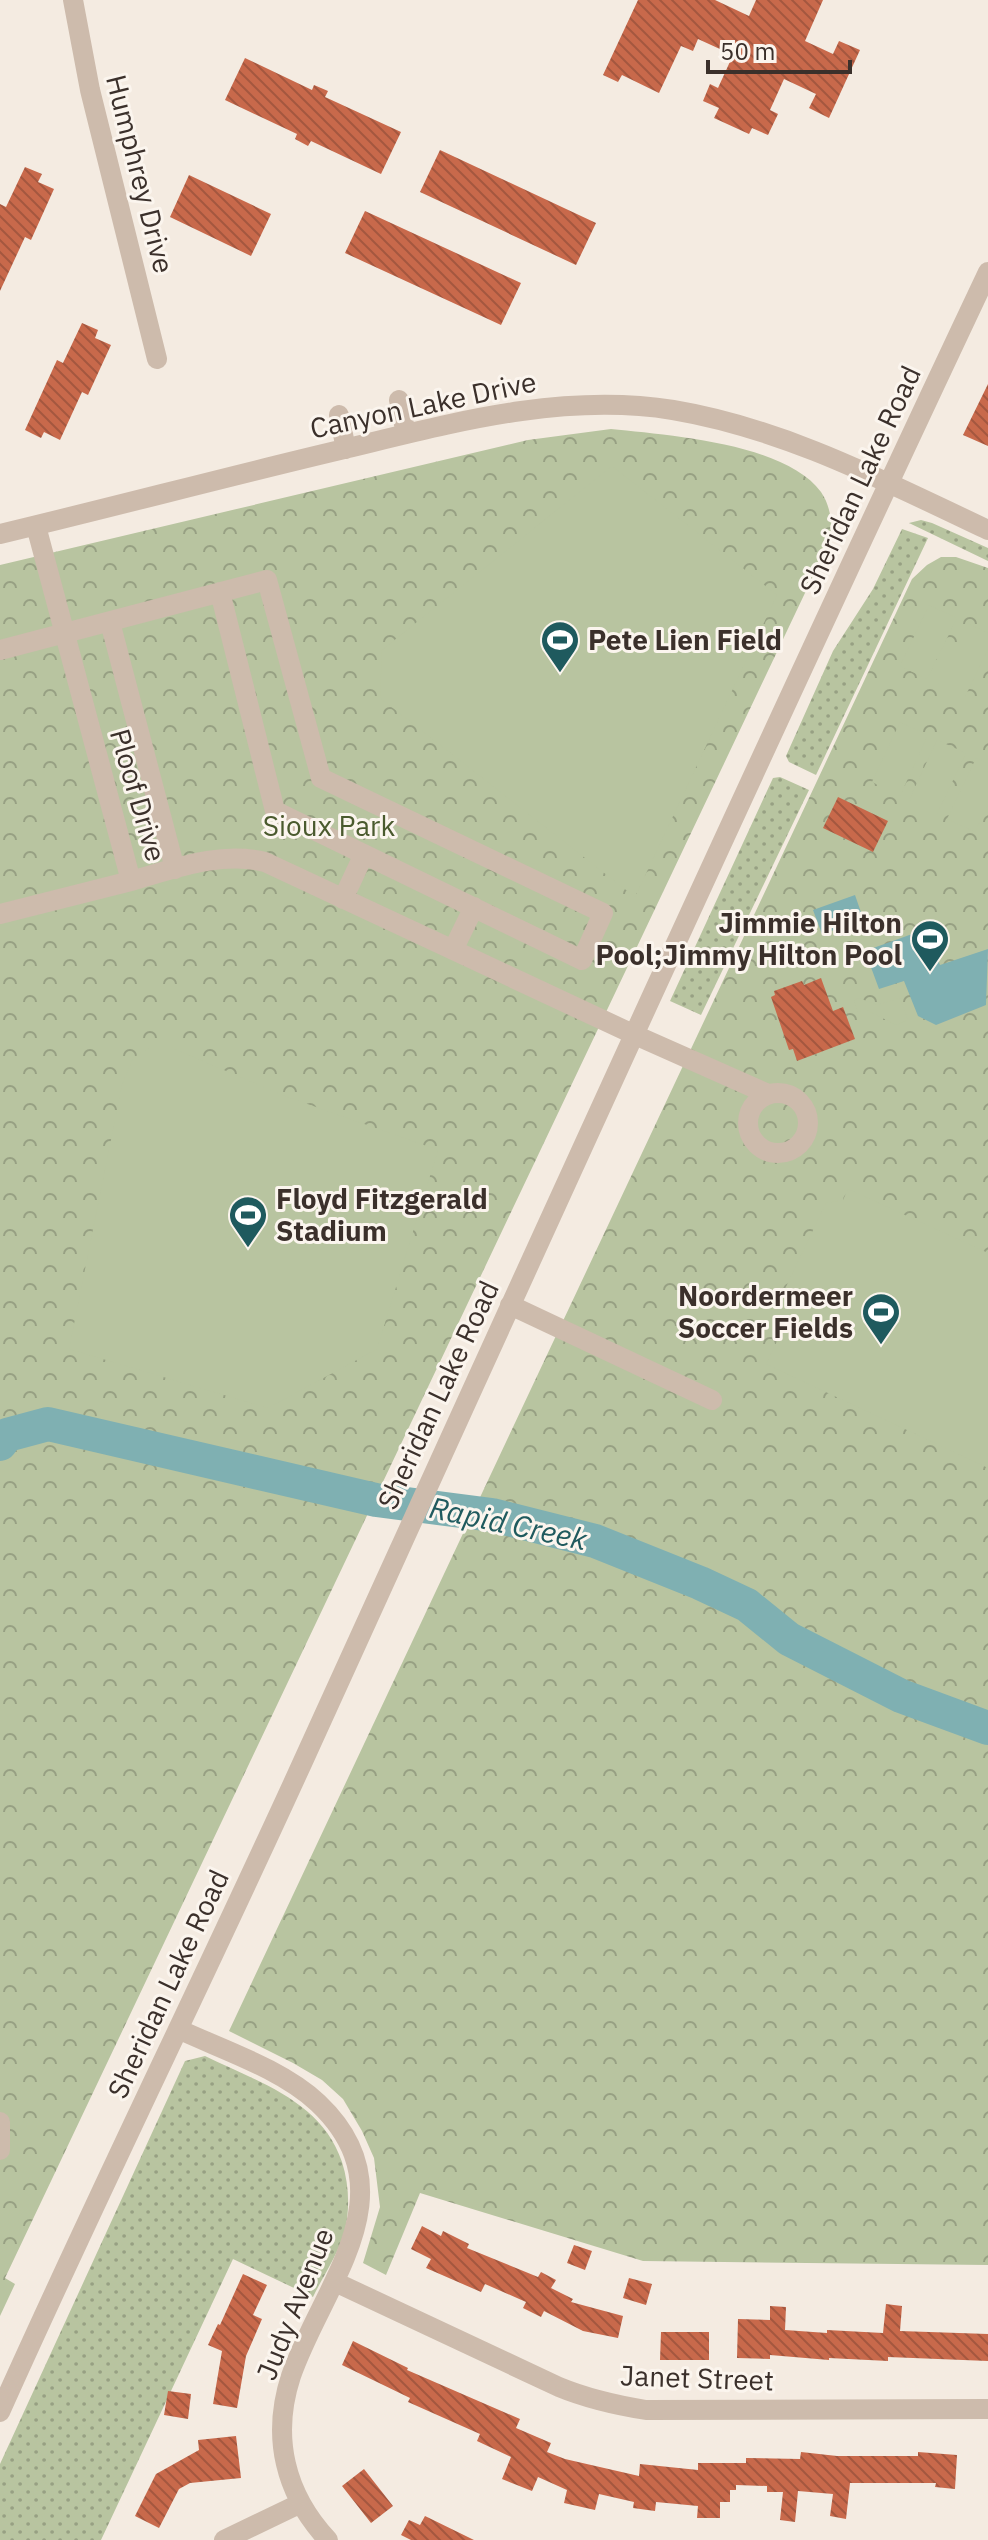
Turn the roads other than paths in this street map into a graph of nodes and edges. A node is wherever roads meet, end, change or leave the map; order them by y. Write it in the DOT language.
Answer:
graph roads {
  1 [pos="54,0"];
  2 [pos="74,5"];
  3 [pos="988,272"];
  4 [pos="157,359"];
  5 [pos="399,400"];
  6 [pos="339,415"];
  7 [pos="406,434"];
  8 [pos="346,449"];
  9 [pos="889,483"];
  10 [pos="36,526"];
  11 [pos="988,530"];
  12 [pos="0,534"];
  13 [pos="220,592"];
  14 [pos="110,622"];
  15 [pos="63,634"];
  16 [pos="0,650"];
  17 [pos="364,854"];
  18 [pos="175,869"];
  19 [pos="131,881"];
  20 [pos="343,899"];
  21 [pos="474,907"];
  22 [pos="0,914"];
  23 [pos="453,950"];
  24 [pos="635,1035"];
  25 [pos="768,1094"];
  26 [pos="510,1305"];
  27 [pos="712,1400"];
  28 [pos="178,2029"];
  29 [pos="0,2122"];
  30 [pos="0,2150"];
  31 [pos="335,2282"];
  32 [pos="988,2409"];
  33 [pos="0,2412"];
  34 [pos="299,2504"];
  35 [pos="224,2540"];
  36 [pos="328,2540"];
  1 -- 2 [label="street"];
  2 -- 4 [label="street, Humphrey Drive"];
  3 -- 9 [label="street, Sheridan Lake Road"];
  5 -- 7 [label="street"];
  6 -- 8 [label="street"];
  7 -- 8 [label="street, Canyon Lake Drive"];
  7 -- 9 [label="street, Canyon Lake Drive"];
  8 -- 10 [label="street, Canyon Lake Drive"];
  9 -- 11 [label="street, Canyon Lake Drive"];
  9 -- 24 [label="street, Sheridan Lake Road"];
  10 -- 12 [label="street, Canyon Lake Drive"];
  10 -- 15 [label="street, Ploof Drive"];
  13 -- 14 [label="street"];
  13 -- 17 [label="street"];
  13 -- 21 [label="street"];
  14 -- 15 [label="street"];
  14 -- 18 [label="street"];
  15 -- 16 [label="street"];
  15 -- 19 [label="street, Ploof Drive"];
  17 -- 20 [label="street"];
  17 -- 21 [label="street"];
  18 -- 19 [label="street, Ploof Drive"];
  18 -- 20 [label="street, Ploof Drive"];
  19 -- 22 [label="street"];
  20 -- 23 [label="street, Ploof Drive"];
  21 -- 23 [label="street"];
  23 -- 24 [label="street, Ploof Drive"];
  24 -- 25 [label="street, Ploof Drive"];
  24 -- 26 [label="street, Sheridan Lake Road"];
  26 -- 27 [label="street"];
  26 -- 28 [label="street, Sheridan Lake Road"];
  28 -- 31 [label="street, Judy Avenue"];
  28 -- 33 [label="street, Sheridan Lake Road"];
  29 -- 30 [label="street"];
  31 -- 32 [label="street, Janet Street"];
  31 -- 34 [label="street, Judy Avenue"];
  34 -- 35 [label="street"];
  34 -- 36 [label="street, Judy Avenue"];
}
